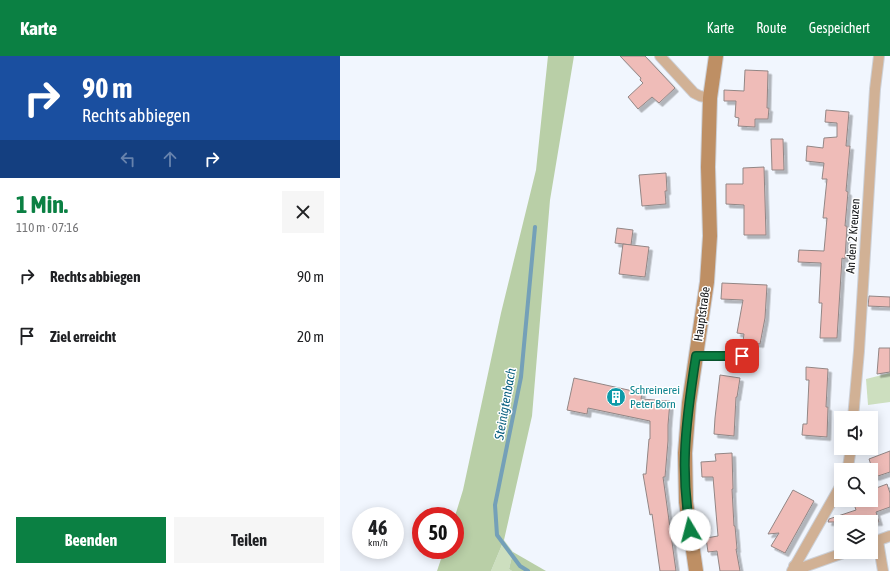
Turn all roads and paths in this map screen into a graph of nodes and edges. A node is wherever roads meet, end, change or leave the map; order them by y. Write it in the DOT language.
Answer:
graph roads {
  1 [pos="660,56"];
  2 [pos="716,56"];
  3 [pos="879,56"];
  4 [pos="710,98"];
  5 [pos="696,356"];
  6 [pos="742,356"];
  7 [pos="854,411"];
  8 [pos="834,497"];
  9 [pos="890,536"];
  10 [pos="878,540"];
  11 [pos="878,555"];
  12 [pos="834,556"];
  13 [pos="793,569"];
  14 [pos="696,571"];
  15 [pos="883,571"];
  1 -- 4 [label="street"];
  2 -- 4 [label="main road, Hauptstraße"];
  3 -- 7 [label="street, An den 2 Kreuzen"];
  4 -- 5 [label="main road, Hauptstraße"];
  5 -- 6 [label="lane"];
  5 -- 14 [label="main road, Hauptstraße"];
  8 -- 13 [label="street"];
  9 -- 10 [label="street"];
  11 -- 15 [label="street"];
  12 -- 13 [label="street"];
}
